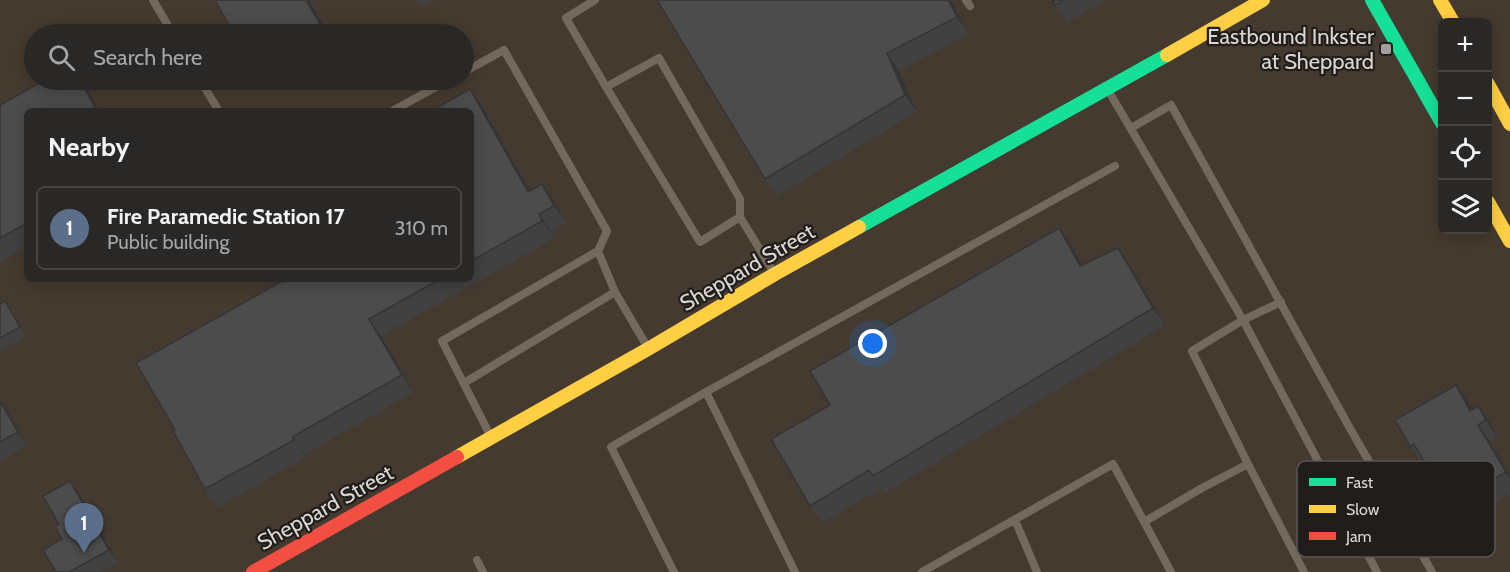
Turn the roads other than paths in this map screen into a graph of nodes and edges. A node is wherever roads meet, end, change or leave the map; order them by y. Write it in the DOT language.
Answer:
graph roads {
  1 [pos="153,0"];
  2 [pos="596,0"];
  3 [pos="1263,0"];
  4 [pos="1372,0"];
  5 [pos="1440,0"];
  6 [pos="1451,18"];
  7 [pos="168,24"];
  8 [pos="474,66"];
  9 [pos="606,87"];
  10 [pos="1108,89"];
  11 [pos="206,90"];
  12 [pos="431,90"];
  13 [pos="1492,91"];
  14 [pos="217,108"];
  15 [pos="398,108"];
  16 [pos="1438,114"];
  17 [pos="1510,124"];
  18 [pos="1131,128"];
  19 [pos="1115,166"];
  20 [pos="1492,209"];
  21 [pos="740,217"];
  22 [pos="1510,241"];
  23 [pos="598,251"];
  24 [pos="775,274"];
  25 [pos="615,292"];
  26 [pos="1281,302"];
  27 [pos="1244,320"];
  28 [pos="648,349"];
  29 [pos="464,383"];
  30 [pos="706,392"];
  31 [pos="492,438"];
  32 [pos="1318,461"];
  33 [pos="1369,461"];
  34 [pos="1248,464"];
  35 [pos="1015,520"];
  36 [pos="1144,522"];
  37 [pos="1369,557"];
  38 [pos="1423,557"];
  39 [pos="477,560"];
  40 [pos="934,569"];
  41 [pos="253,572"];
  42 [pos="483,572"];
  43 [pos="674,572"];
  44 [pos="795,572"];
  45 [pos="922,572"];
  46 [pos="1037,572"];
  47 [pos="1171,572"];
  48 [pos="1304,572"];
  49 [pos="1377,572"];
  50 [pos="1432,572"];
  1 -- 7 [label="lane"];
  2 -- 9 [label="lane"];
  3 -- 10 [label="street, Sheppard Street"];
  4 -- 16 [label="street"];
  5 -- 6 [label="street"];
  8 -- 23 [label="lane"];
  9 -- 21 [label="lane"];
  9 -- 21 [label="lane"];
  10 -- 18 [label="lane"];
  10 -- 24 [label="street, Sheppard Street"];
  11 -- 14 [label="lane"];
  12 -- 15 [label="lane"];
  13 -- 17 [label="street"];
  18 -- 26 [label="lane"];
  18 -- 27 [label="lane"];
  19 -- 30 [label="lane"];
  20 -- 22 [label="street"];
  21 -- 24 [label="lane"];
  23 -- 25 [label="lane"];
  23 -- 29 [label="lane"];
  24 -- 28 [label="street, Sheppard Street"];
  25 -- 28 [label="lane"];
  25 -- 29 [label="lane"];
  26 -- 27 [label="lane"];
  26 -- 33 [label="lane"];
  27 -- 32 [label="lane"];
  27 -- 34 [label="lane"];
  28 -- 31 [label="street, Sheppard Street"];
  29 -- 31 [label="lane"];
  30 -- 43 [label="lane"];
  30 -- 44 [label="lane"];
  31 -- 41 [label="street, Sheppard Street"];
  34 -- 36 [label="lane"];
  34 -- 48 [label="lane"];
  35 -- 36 [label="lane"];
  35 -- 40 [label="lane"];
  35 -- 46 [label="lane"];
  36 -- 47 [label="lane"];
  37 -- 49 [label="lane"];
  38 -- 50 [label="lane"];
  39 -- 42 [label="lane"];
  40 -- 45 [label="lane"];
}
